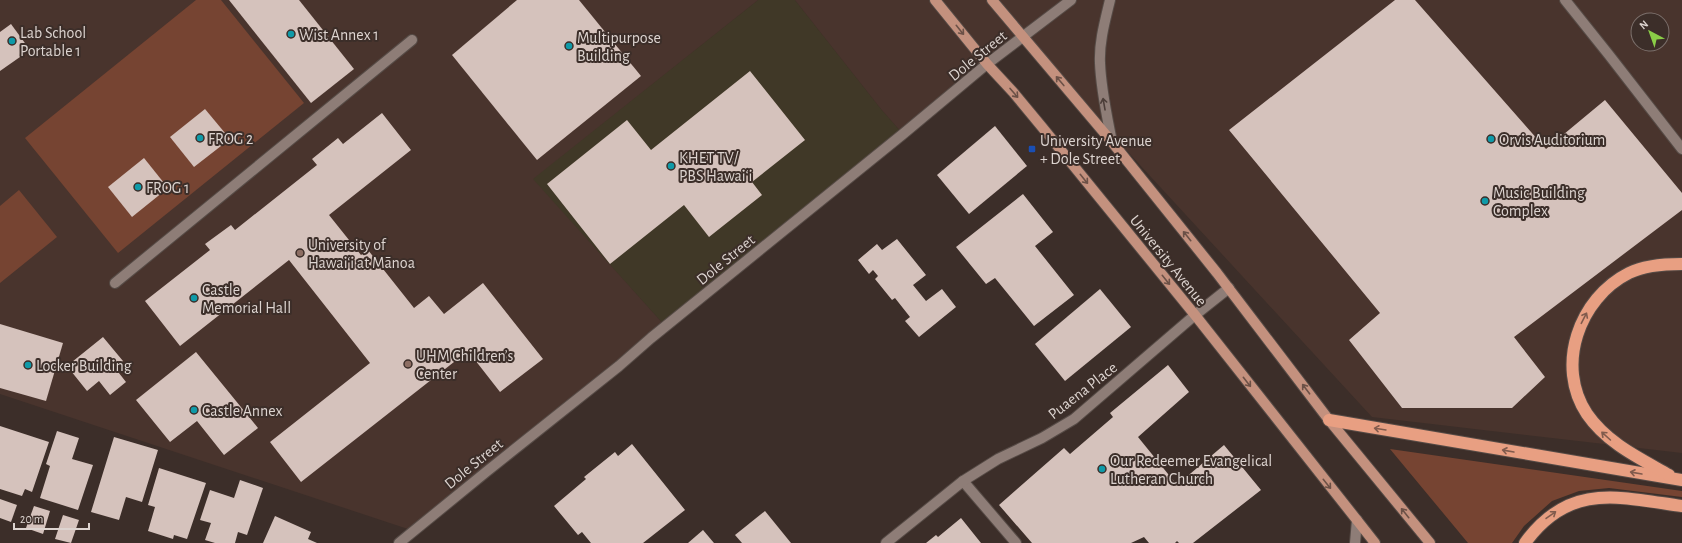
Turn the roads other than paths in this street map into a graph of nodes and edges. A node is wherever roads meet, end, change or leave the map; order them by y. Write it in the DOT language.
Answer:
graph roads {
  1 [pos="935,0"];
  2 [pos="992,0"];
  3 [pos="1071,0"];
  4 [pos="1110,0"];
  5 [pos="1565,0"];
  6 [pos="1023,37"];
  7 [pos="412,40"];
  8 [pos="987,64"];
  9 [pos="1112,142"];
  10 [pos="1682,150"];
  11 [pos="1682,264"];
  12 [pos="115,283"];
  13 [pos="1229,288"];
  14 [pos="1195,315"];
  15 [pos="1329,420"];
  16 [pos="963,480"];
  17 [pos="1678,480"];
  18 [pos="1682,506"];
  19 [pos="1356,520"];
  20 [pos="399,543"];
  21 [pos="886,543"];
  22 [pos="1016,543"];
  23 [pos="1355,543"];
  24 [pos="1375,543"];
  25 [pos="1430,543"];
  26 [pos="1525,543"];
  1 -- 8 [label="main road, University Avenue, one-way"];
  2 -- 6 [label="main road, University Avenue"];
  3 -- 6 [label="street, Dole Street"];
  9 -- 4 [label="street, one-way"];
  5 -- 10 [label="street"];
  6 -- 8 [label="street, Dole Street"];
  9 -- 6 [label="main road, University Avenue, one-way"];
  7 -- 12 [label="street"];
  8 -- 14 [label="main road, University Avenue, one-way"];
  8 -- 20 [label="street, Dole Street"];
  13 -- 9 [label="main road, University Avenue, one-way"];
  17 -- 11 [label="highway, one-way"];
  13 -- 14 [label="street, Puaena Place"];
  15 -- 13 [label="main road, University Avenue, one-way"];
  14 -- 16 [label="street, Puaena Place"];
  14 -- 19 [label="main road, University Avenue, one-way"];
  17 -- 15 [label="highway, one-way"];
  25 -- 15 [label="main road, University Avenue, one-way"];
  16 -- 21 [label="street, Puaena Place"];
  16 -- 22 [label="street"];
  26 -- 18 [label="highway, one-way"];
  19 -- 23 [label="street"];
  19 -- 24 [label="main road, University Avenue"];
}
